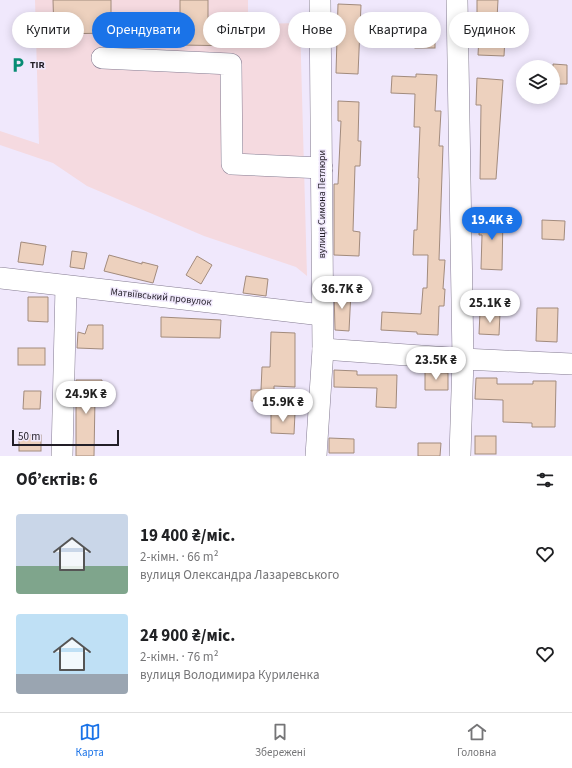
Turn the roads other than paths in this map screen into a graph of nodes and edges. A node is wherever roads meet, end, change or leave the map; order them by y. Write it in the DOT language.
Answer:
graph roads {
  1 [pos="320,0"];
  2 [pos="457,0"];
  3 [pos="102,58"];
  4 [pos="322,168"];
  5 [pos="0,278"];
  6 [pos="66,286"];
  7 [pos="322,316"];
  8 [pos="323,349"];
  9 [pos="463,359"];
  10 [pos="572,364"];
  11 [pos="62,456"];
  12 [pos="316,456"];
  13 [pos="460,456"];
  1 -- 4 [label="street, вулиця Симона Петлюри"];
  2 -- 9 [label="street"];
  3 -- 4 [label="street"];
  4 -- 7 [label="street, вулиця Симона Петлюри"];
  5 -- 6 [label="street, Матвіївський провулок"];
  6 -- 7 [label="street, Матвіївський провулок"];
  6 -- 11 [label="street"];
  7 -- 8 [label="street, вулиця Симона Петлюри"];
  8 -- 9 [label="street"];
  8 -- 12 [label="street, вулиця Симона Петлюри"];
  9 -- 10 [label="street"];
  9 -- 13 [label="street"];
}
